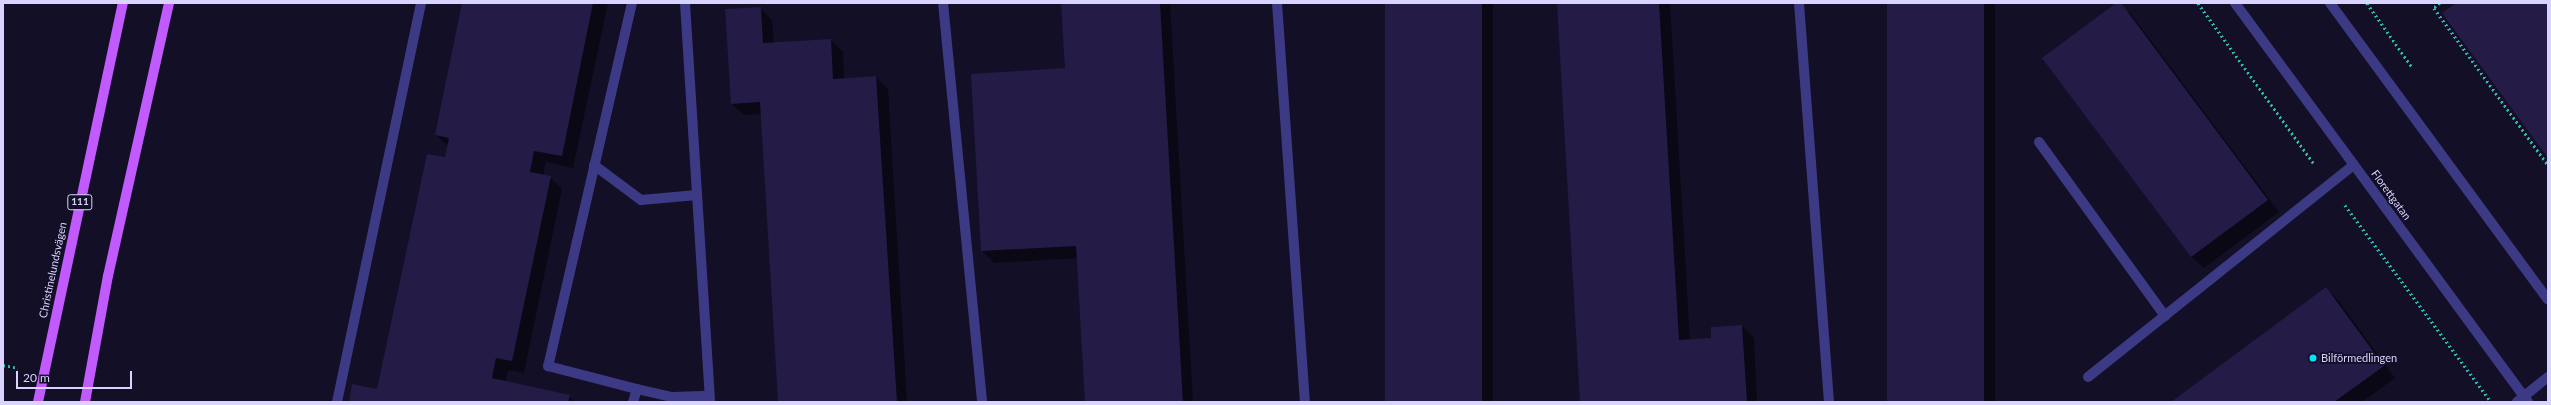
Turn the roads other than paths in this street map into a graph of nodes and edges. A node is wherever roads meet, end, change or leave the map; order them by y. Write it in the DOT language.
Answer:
graph roads {
  1 [pos="123,3"];
  2 [pos="169,3"];
  3 [pos="421,3"];
  4 [pos="632,3"];
  5 [pos="685,3"];
  6 [pos="943,3"];
  7 [pos="1277,3"];
  8 [pos="1799,3"];
  9 [pos="2235,3"];
  10 [pos="2330,3"];
  11 [pos="2039,142"];
  12 [pos="594,165"];
  13 [pos="2354,165"];
  14 [pos="697,195"];
  15 [pos="2548,300"];
  16 [pos="2165,316"];
  17 [pos="2088,377"];
  18 [pos="2548,377"];
  19 [pos="637,389"];
  20 [pos="709,399"];
  21 [pos="2523,400"];
  22 [pos="38,402"];
  23 [pos="85,402"];
  24 [pos="337,402"];
  25 [pos="633,402"];
  26 [pos="982,402"];
  27 [pos="1305,402"];
  28 [pos="1828,402"];
  1 -- 22 [label="main road, Christinelundsvägen / 111"];
  2 -- 23 [label="main road"];
  3 -- 24 [label="street"];
  4 -- 12 [label="street"];
  5 -- 14 [label="street"];
  6 -- 26 [label="street"];
  7 -- 27 [label="street"];
  8 -- 28 [label="street"];
  9 -- 13 [label="street, Florettgatan"];
  10 -- 15 [label="street"];
  11 -- 16 [label="street"];
  12 -- 14 [label="street"];
  12 -- 19 [label="street"];
  13 -- 16 [label="street"];
  13 -- 21 [label="street, Florettgatan"];
  14 -- 20 [label="street"];
  16 -- 17 [label="street"];
  18 -- 21 [label="street"];
  19 -- 20 [label="street"];
  19 -- 25 [label="street"];
}
